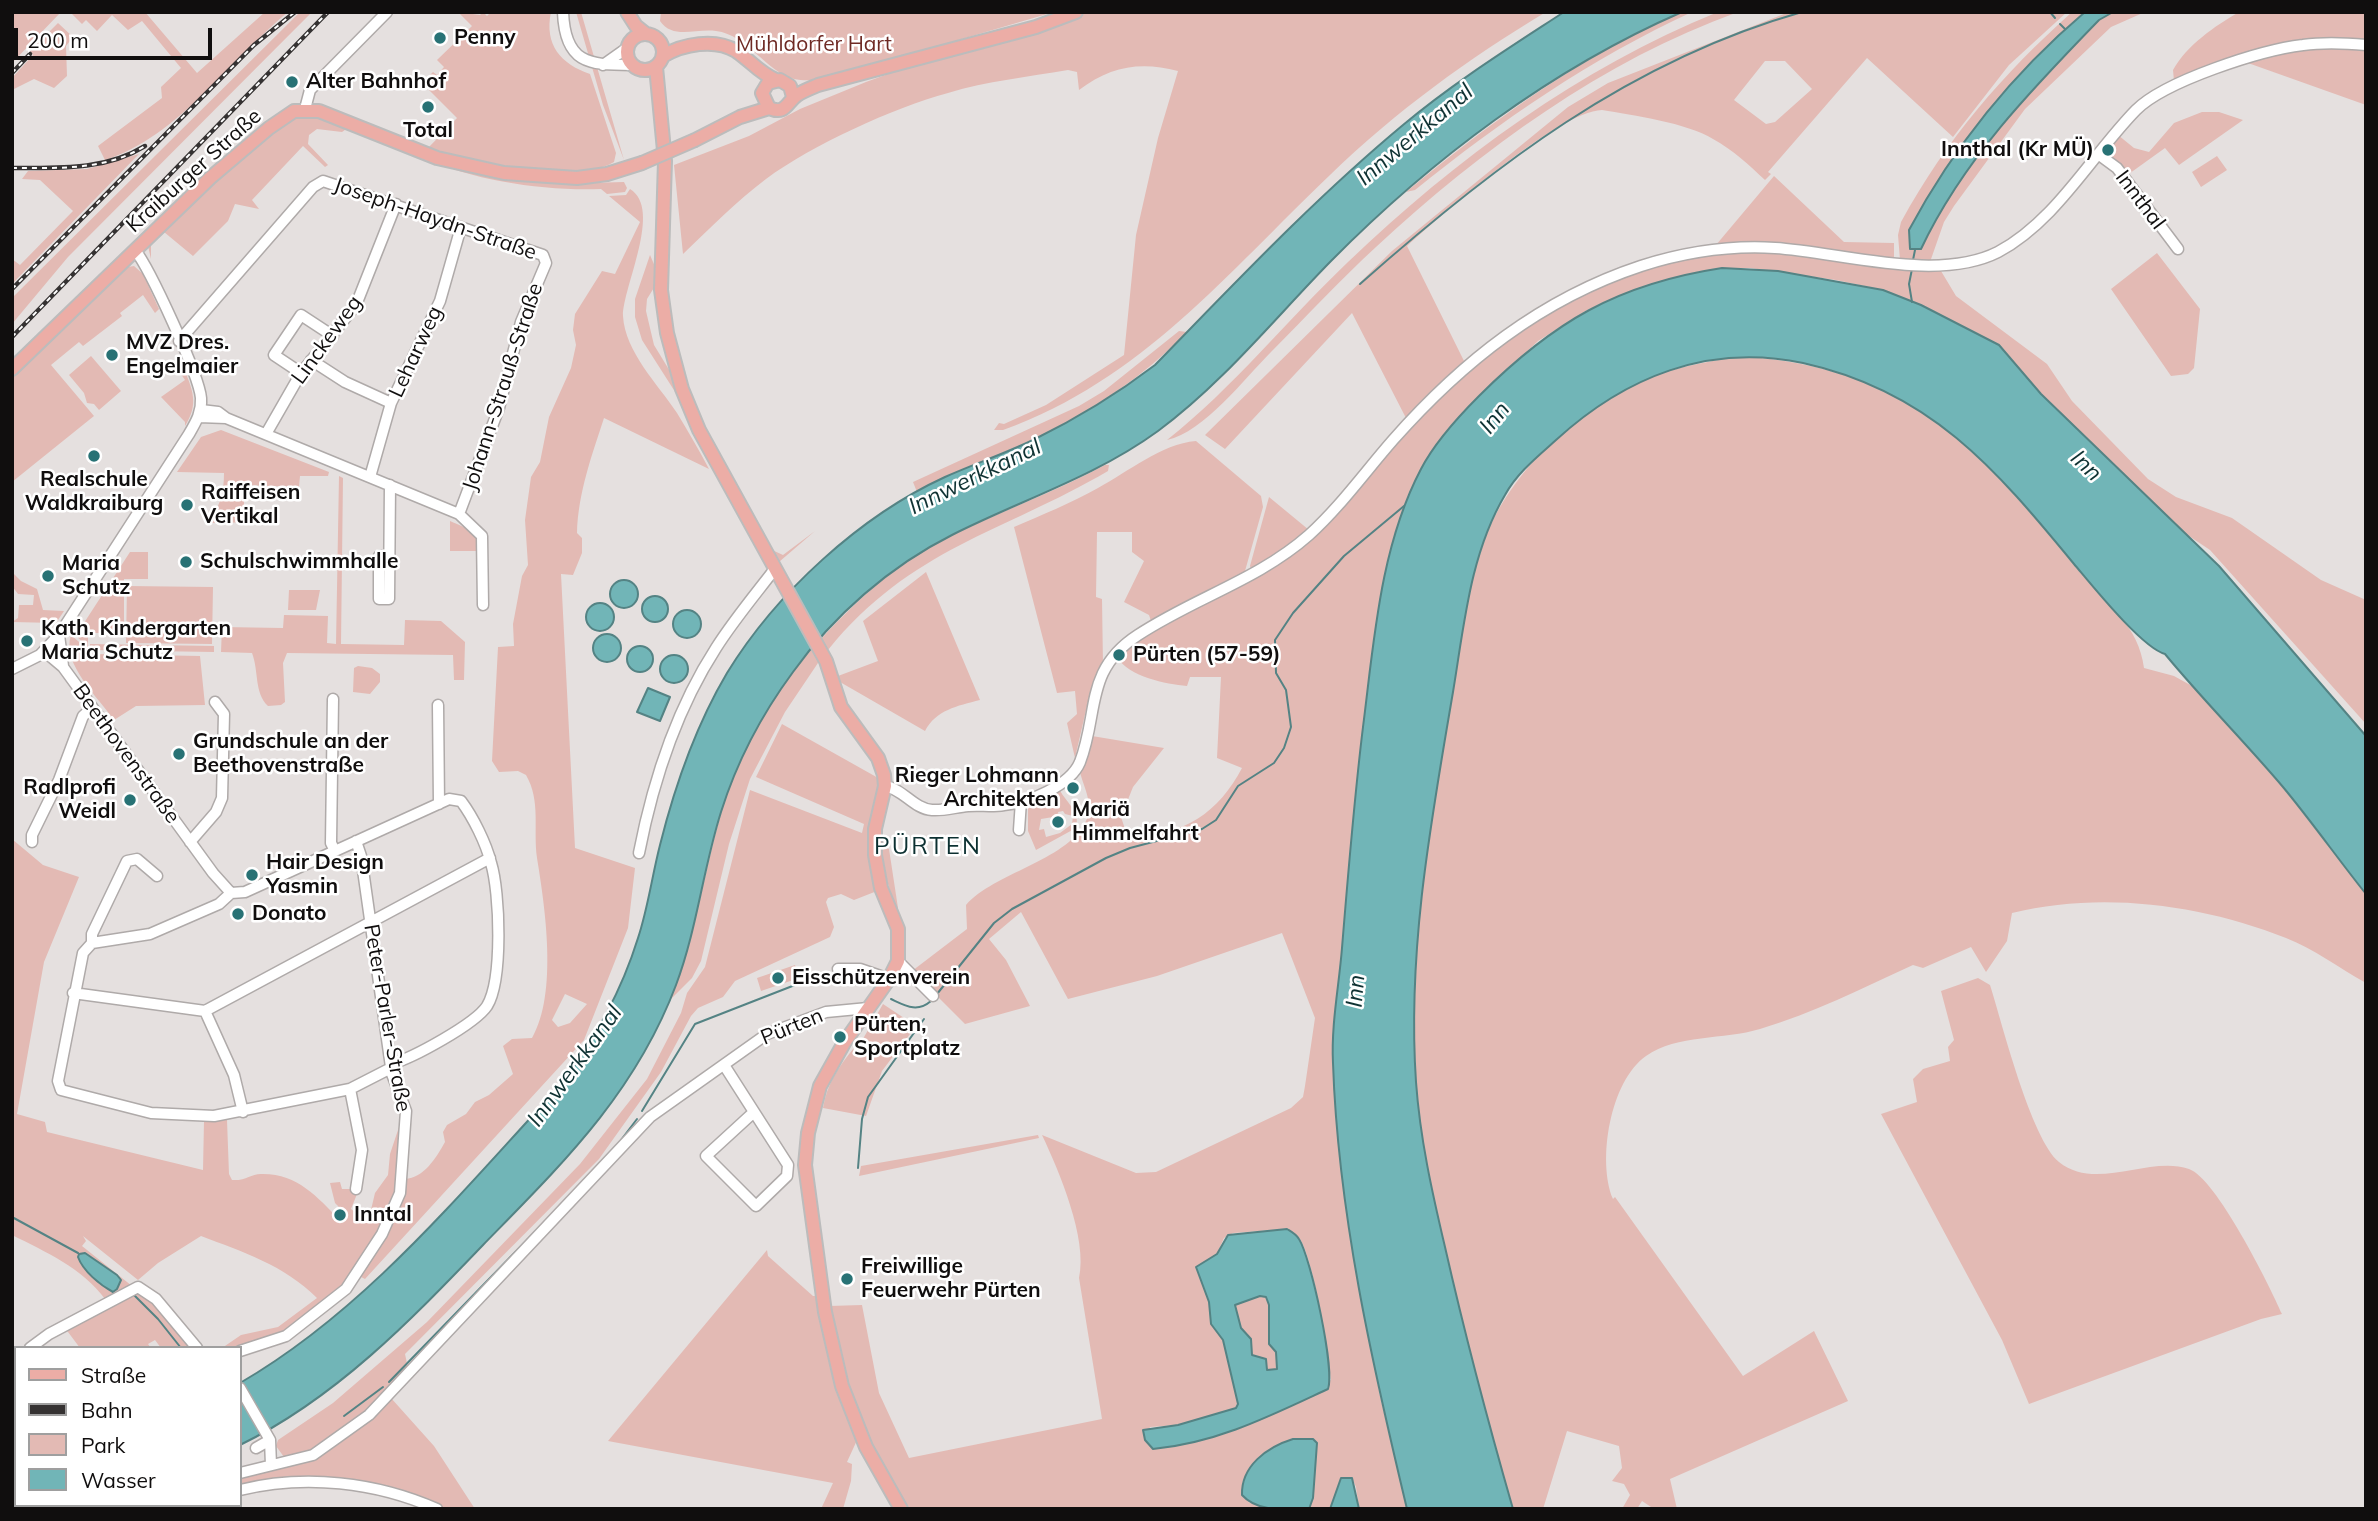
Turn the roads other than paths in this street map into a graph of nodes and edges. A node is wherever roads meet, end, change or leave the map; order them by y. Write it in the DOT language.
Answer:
graph roads {
  1 [pos="387,12"];
  2 [pos="563,12"];
  3 [pos="1076,12"];
  4 [pos="627,13"];
  5 [pos="652,37"];
  6 [pos="629,45"];
  7 [pos="2366,45"];
  8 [pos="686,46"];
  9 [pos="659,61"];
  10 [pos="603,66"];
  11 [pos="635,67"];
  12 [pos="757,71"];
  13 [pos="781,81"];
  14 [pos="818,85"];
  15 [pos="793,97"];
  16 [pos="765,98"];
  17 [pos="657,101"];
  18 [pos="305,109"];
  19 [pos="2098,154"];
  20 [pos="396,204"];
  21 [pos="461,227"];
  22 [pos="2178,249"];
  23 [pos="135,250"];
  24 [pos="546,259"];
  25 [pos="333,335"];
  26 [pos="179,341"];
  27 [pos="311,360"];
  28 [pos="12,369"];
  29 [pos="301,373"];
  30 [pos="201,397"];
  31 [pos="391,403"];
  32 [pos="200,414"];
  33 [pos="222,415"];
  34 [pos="266,434"];
  35 [pos="370,477"];
  36 [pos="390,485"];
  37 [pos="459,514"];
  38 [pos="389,556"];
  39 [pos="774,574"];
  40 [pos="483,605"];
  41 [pos="59,635"];
  42 [pos="44,652"];
  43 [pos="63,667"];
  44 [pos="12,669"];
  45 [pos="333,699"];
  46 [pos="215,702"];
  47 [pos="438,705"];
  48 [pos="92,708"];
  49 [pos="885,786"];
  50 [pos="1021,801"];
  51 [pos="439,804"];
  52 [pos="1019,830"];
  53 [pos="356,841"];
  54 [pos="32,842"];
  55 [pos="190,842"];
  56 [pos="335,851"];
  57 [pos="639,853"];
  58 [pos="490,858"];
  59 [pos="157,876"];
  60 [pos="231,893"];
  61 [pos="369,923"];
  62 [pos="92,943"];
  63 [pos="898,961"];
  64 [pos="838,969"];
  65 [pos="889,979"];
  66 [pos="74,993"];
  67 [pos="933,996"];
  68 [pos="868,1008"];
  69 [pos="205,1011"];
  70 [pos="724,1065"];
  71 [pos="391,1066"];
  72 [pos="349,1089"];
  73 [pos="243,1112"];
  74 [pos="754,1112"];
  75 [pos="356,1189"];
  76 [pos="33,1346"];
  77 [pos="195,1346"];
  78 [pos="242,1350"];
  79 [pos="242,1391"];
  80 [pos="269,1438"];
  81 [pos="256,1448"];
  82 [pos="271,1465"];
  83 [pos="242,1472"];
  84 [pos="242,1490"];
  85 [pos="438,1509"];
  86 [pos="901,1509"];
  1 -- 18 [label="street"];
  2 -- 10 [label="street"];
  3 -- 14 [label="main road"];
  4 -- 5 [label="main road"];
  4 -- 6 [label="main road"];
  5 -- 6 [label="main road"];
  5 -- 8 [label="main road"];
  5 -- 9 [label="main road"];
  6 -- 10 [label="street"];
  6 -- 11 [label="main road"];
  7 -- 19 [label="street"];
  8 -- 9 [label="main road"];
  8 -- 12 [label="main road"];
  9 -- 11 [label="main road"];
  9 -- 17 [label="main road"];
  10 -- 11 [label="street"];
  11 -- 17 [label="main road"];
  12 -- 13 [label="main road"];
  12 -- 16 [label="main road"];
  13 -- 14 [label="main road"];
  13 -- 15 [label="main road"];
  13 -- 16 [label="main road"];
  14 -- 15 [label="main road"];
  15 -- 16 [label="main road"];
  16 -- 18 [label="main road, bridge"];
  17 -- 39 [label="main road"];
  18 -- 23 [label="main road, Kraiburger Straße"];
  19 -- 22 [label="street, Innthal"];
  19 -- 50 [label="street"];
  20 -- 21 [label="street, Joseph-Haydn-Straße"];
  20 -- 25 [label="street, Linckeweg"];
  20 -- 26 [label="street, Joseph-Haydn-Straße"];
  21 -- 24 [label="street, Joseph-Haydn-Straße"];
  21 -- 31 [label="street, Leharweg"];
  23 -- 26 [label="street"];
  23 -- 28 [label="main road, Kraiburger Straße"];
  24 -- 37 [label="street, Johann-Strauß-Straße"];
  25 -- 27 [label="street, Linckeweg"];
  25 -- 29 [label="street"];
  26 -- 30 [label="street"];
  27 -- 29 [label="street, Linckeweg"];
  27 -- 31 [label="street"];
  29 -- 34 [label="street, Linckeweg"];
  30 -- 32 [label="street"];
  30 -- 33 [label="street"];
  31 -- 35 [label="street, Leharweg"];
  32 -- 33 [label="street"];
  32 -- 41 [label="street"];
  33 -- 34 [label="street"];
  34 -- 35 [label="street"];
  35 -- 36 [label="street"];
  36 -- 37 [label="street"];
  36 -- 38 [label="street"];
  37 -- 40 [label="street"];
  39 -- 49 [label="main road"];
  39 -- 57 [label="street"];
  41 -- 42 [label="street"];
  41 -- 43 [label="street, Beethovenstraße"];
  42 -- 43 [label="street, Beethovenstraße"];
  42 -- 44 [label="street"];
  43 -- 48 [label="street, Beethovenstraße"];
  45 -- 56 [label="street"];
  46 -- 55 [label="street, Beethovenstraße"];
  47 -- 51 [label="street"];
  48 -- 54 [label="street"];
  48 -- 55 [label="street, Beethovenstraße"];
  49 -- 50 [label="street"];
  49 -- 63 [label="main road"];
  50 -- 52 [label="street"];
  51 -- 53 [label="street"];
  51 -- 58 [label="street"];
  53 -- 56 [label="street"];
  53 -- 61 [label="street, Peter-Parler-Straße"];
  55 -- 60 [label="street, Beethovenstraße"];
  56 -- 60 [label="street"];
  58 -- 61 [label="street"];
  58 -- 71 [label="street"];
  59 -- 62 [label="street"];
  60 -- 62 [label="street"];
  61 -- 69 [label="street"];
  61 -- 71 [label="street, Peter-Parler-Straße"];
  62 -- 66 [label="street"];
  63 -- 65 [label="main road"];
  63 -- 67 [label="street"];
  64 -- 65 [label="street"];
  65 -- 68 [label="main road"];
  66 -- 69 [label="street"];
  66 -- 73 [label="street"];
  68 -- 70 [label="street, Pürten"];
  68 -- 86 [label="main road"];
  69 -- 73 [label="street"];
  70 -- 74 [label="street"];
  70 -- 82 [label="street, Pürten"];
  71 -- 72 [label="street"];
  71 -- 78 [label="street, Peter-Parler-Straße"];
  72 -- 73 [label="street"];
  72 -- 75 [label="street"];
  74 -- 74 [label="street"];
  76 -- 77 [label="street"];
  79 -- 80 [label="street"];
  80 -- 81 [label="street"];
  80 -- 82 [label="street"];
  82 -- 83 [label="street, Pürten"];
  84 -- 85 [label="street"];
}
